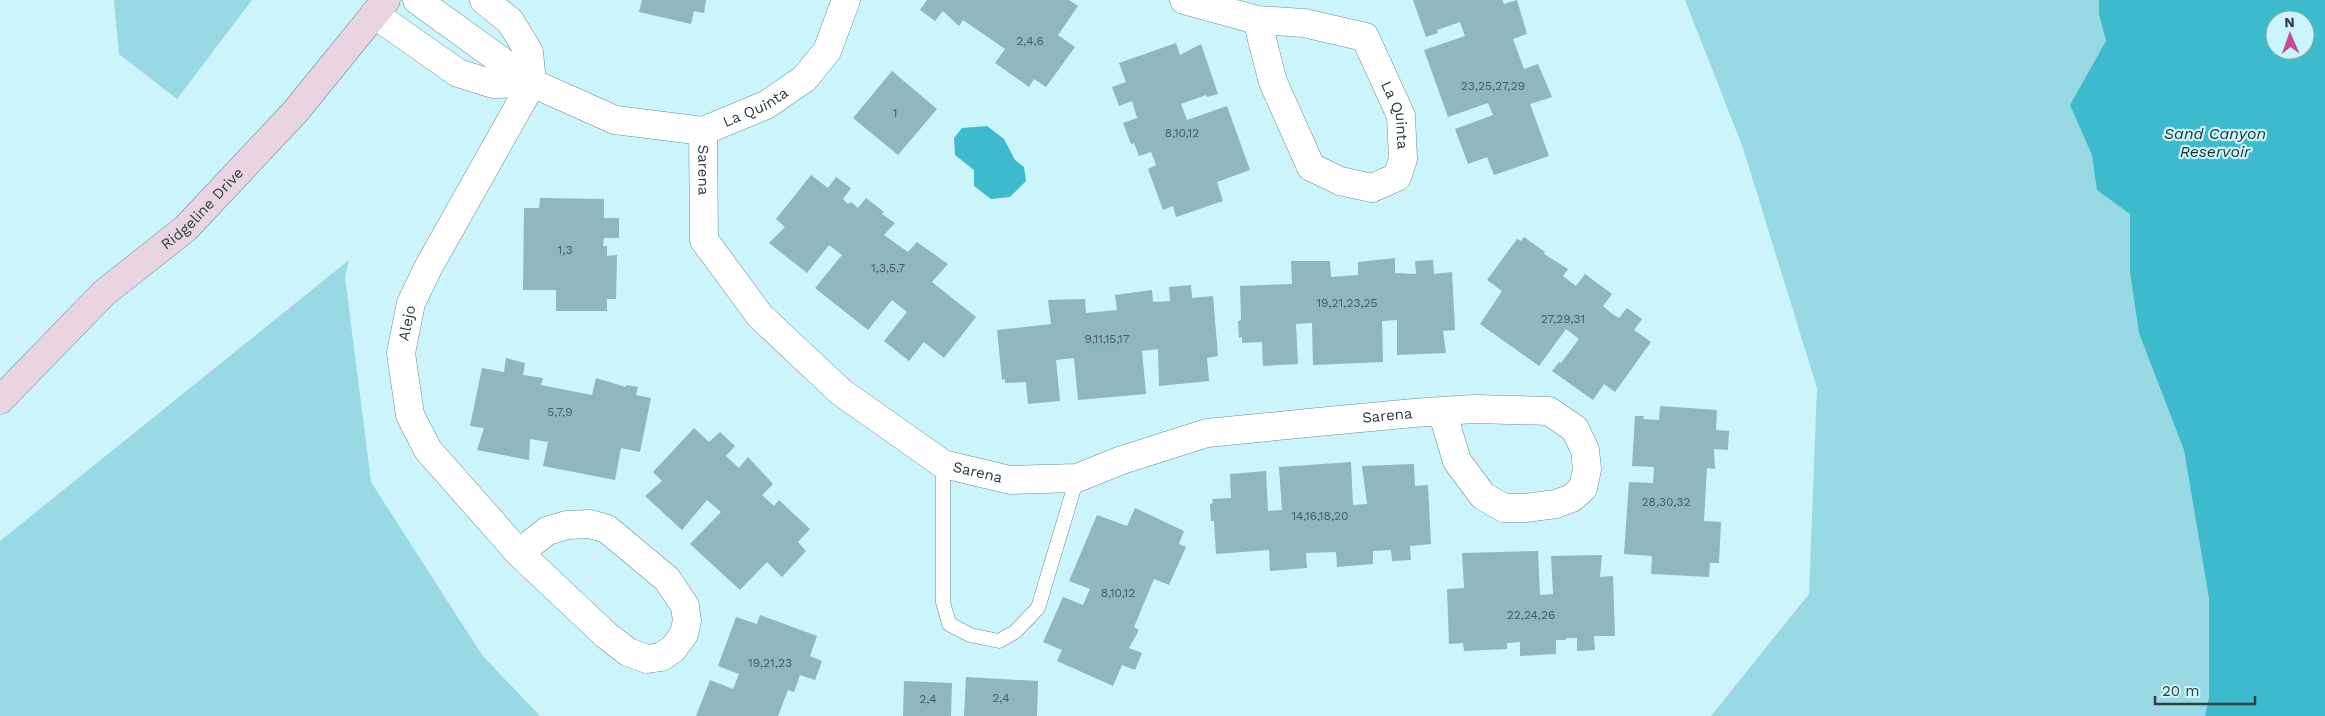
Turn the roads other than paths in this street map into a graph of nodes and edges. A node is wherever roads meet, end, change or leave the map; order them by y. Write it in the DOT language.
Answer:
graph roads {
  1 [pos="417,0"];
  2 [pos="484,0"];
  3 [pos="846,0"];
  4 [pos="1184,0"];
  5 [pos="380,7"];
  6 [pos="1257,20"];
  7 [pos="532,83"];
  8 [pos="704,131"];
  9 [pos="0,400"];
  10 [pos="1442,411"];
  11 [pos="943,464"];
  12 [pos="1078,478"];
  13 [pos="519,553"];
  1 -- 7 [label="street, La Quinta"];
  2 -- 7 [label="street"];
  3 -- 8 [label="street, La Quinta"];
  4 -- 6 [label="street, La Quinta"];
  5 -- 7 [label="street, La Quinta"];
  5 -- 9 [label="street, Ridgeline Drive"];
  6 -- 6 [label="street, La Quinta"];
  7 -- 8 [label="street, La Quinta"];
  7 -- 13 [label="street, Alejo"];
  8 -- 11 [label="street, Sarena"];
  10 -- 10 [label="street, Sarena"];
  10 -- 12 [label="street, Sarena"];
  11 -- 12 [label="street, Sarena"];
  11 -- 12 [label="lane"];
  13 -- 13 [label="street, Alejo"];
}
